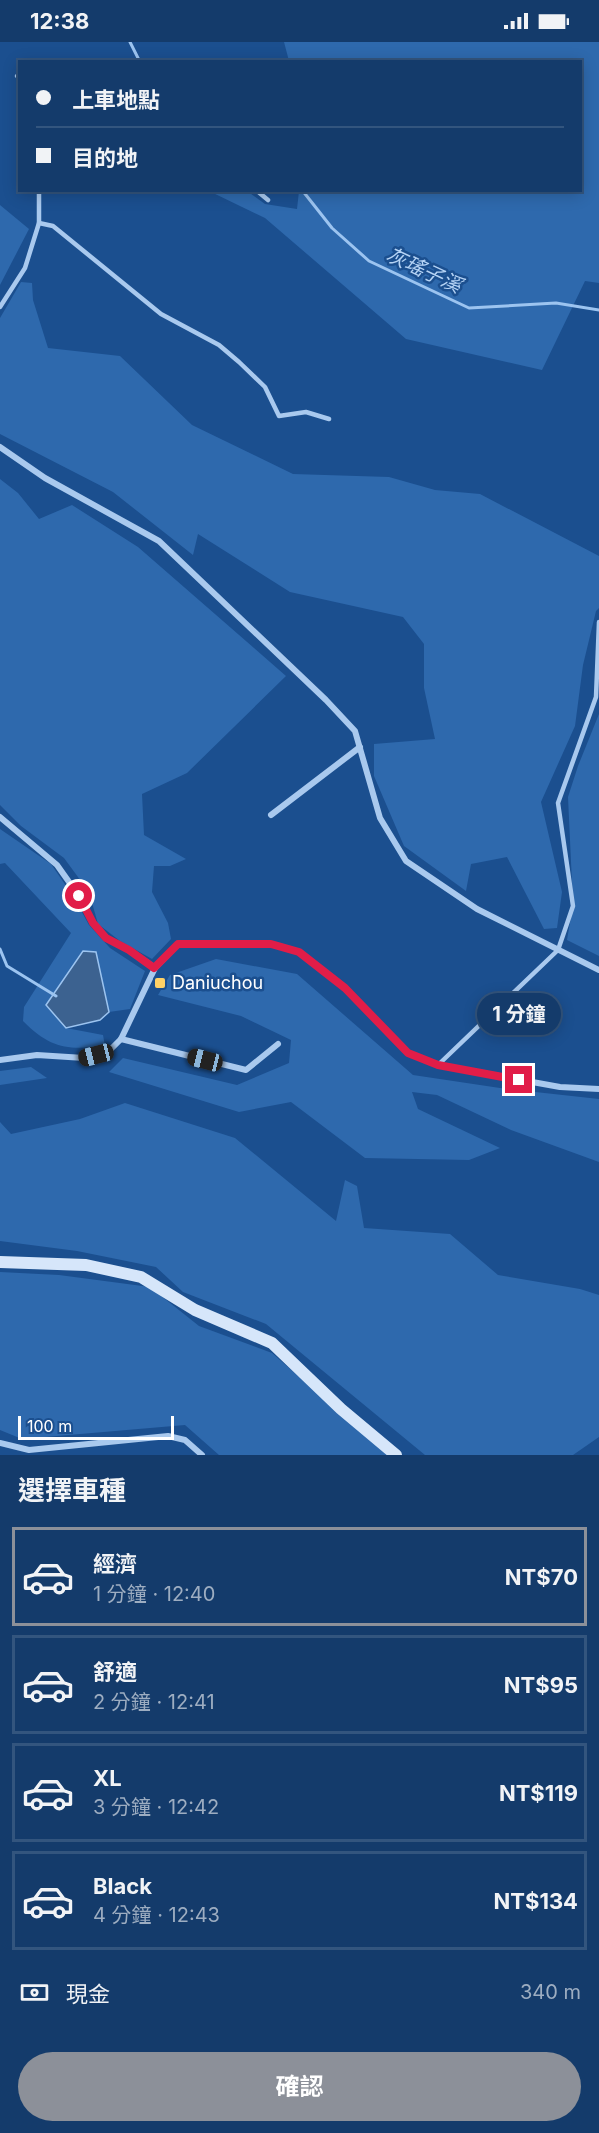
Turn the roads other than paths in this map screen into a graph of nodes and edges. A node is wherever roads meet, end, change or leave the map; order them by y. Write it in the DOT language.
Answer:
graph roads {
  1 [pos="39,192"];
  2 [pos="258,192"];
  3 [pos="268,201"];
  4 [pos="39,223"];
  5 [pos="0,307"];
  6 [pos="329,419"];
  7 [pos="0,447"];
  8 [pos="599,622"];
  9 [pos="360,747"];
  10 [pos="271,815"];
  11 [pos="0,818"];
  12 [pos="558,950"];
  13 [pos="154,968"];
  14 [pos="599,970"];
  15 [pos="122,1039"];
  16 [pos="278,1044"];
  17 [pos="0,1060"];
  18 [pos="438,1065"];
  19 [pos="599,1089"];
  20 [pos="0,1262"];
  21 [pos="0,1443"];
  22 [pos="202,1455"];
  23 [pos="396,1455"];
  1 -- 4 [label="lane"];
  2 -- 3 [label="lane"];
  4 -- 5 [label="lane"];
  4 -- 6 [label="lane"];
  7 -- 9 [label="street"];
  8 -- 12 [label="lane"];
  9 -- 10 [label="street"];
  9 -- 12 [label="street"];
  11 -- 13 [label="street"];
  12 -- 14 [label="street"];
  12 -- 18 [label="lane"];
  13 -- 15 [label="street"];
  13 -- 18 [label="street"];
  15 -- 16 [label="street"];
  15 -- 17 [label="street"];
  18 -- 19 [label="street"];
  20 -- 23 [label="street"];
  21 -- 22 [label="street"];
}
